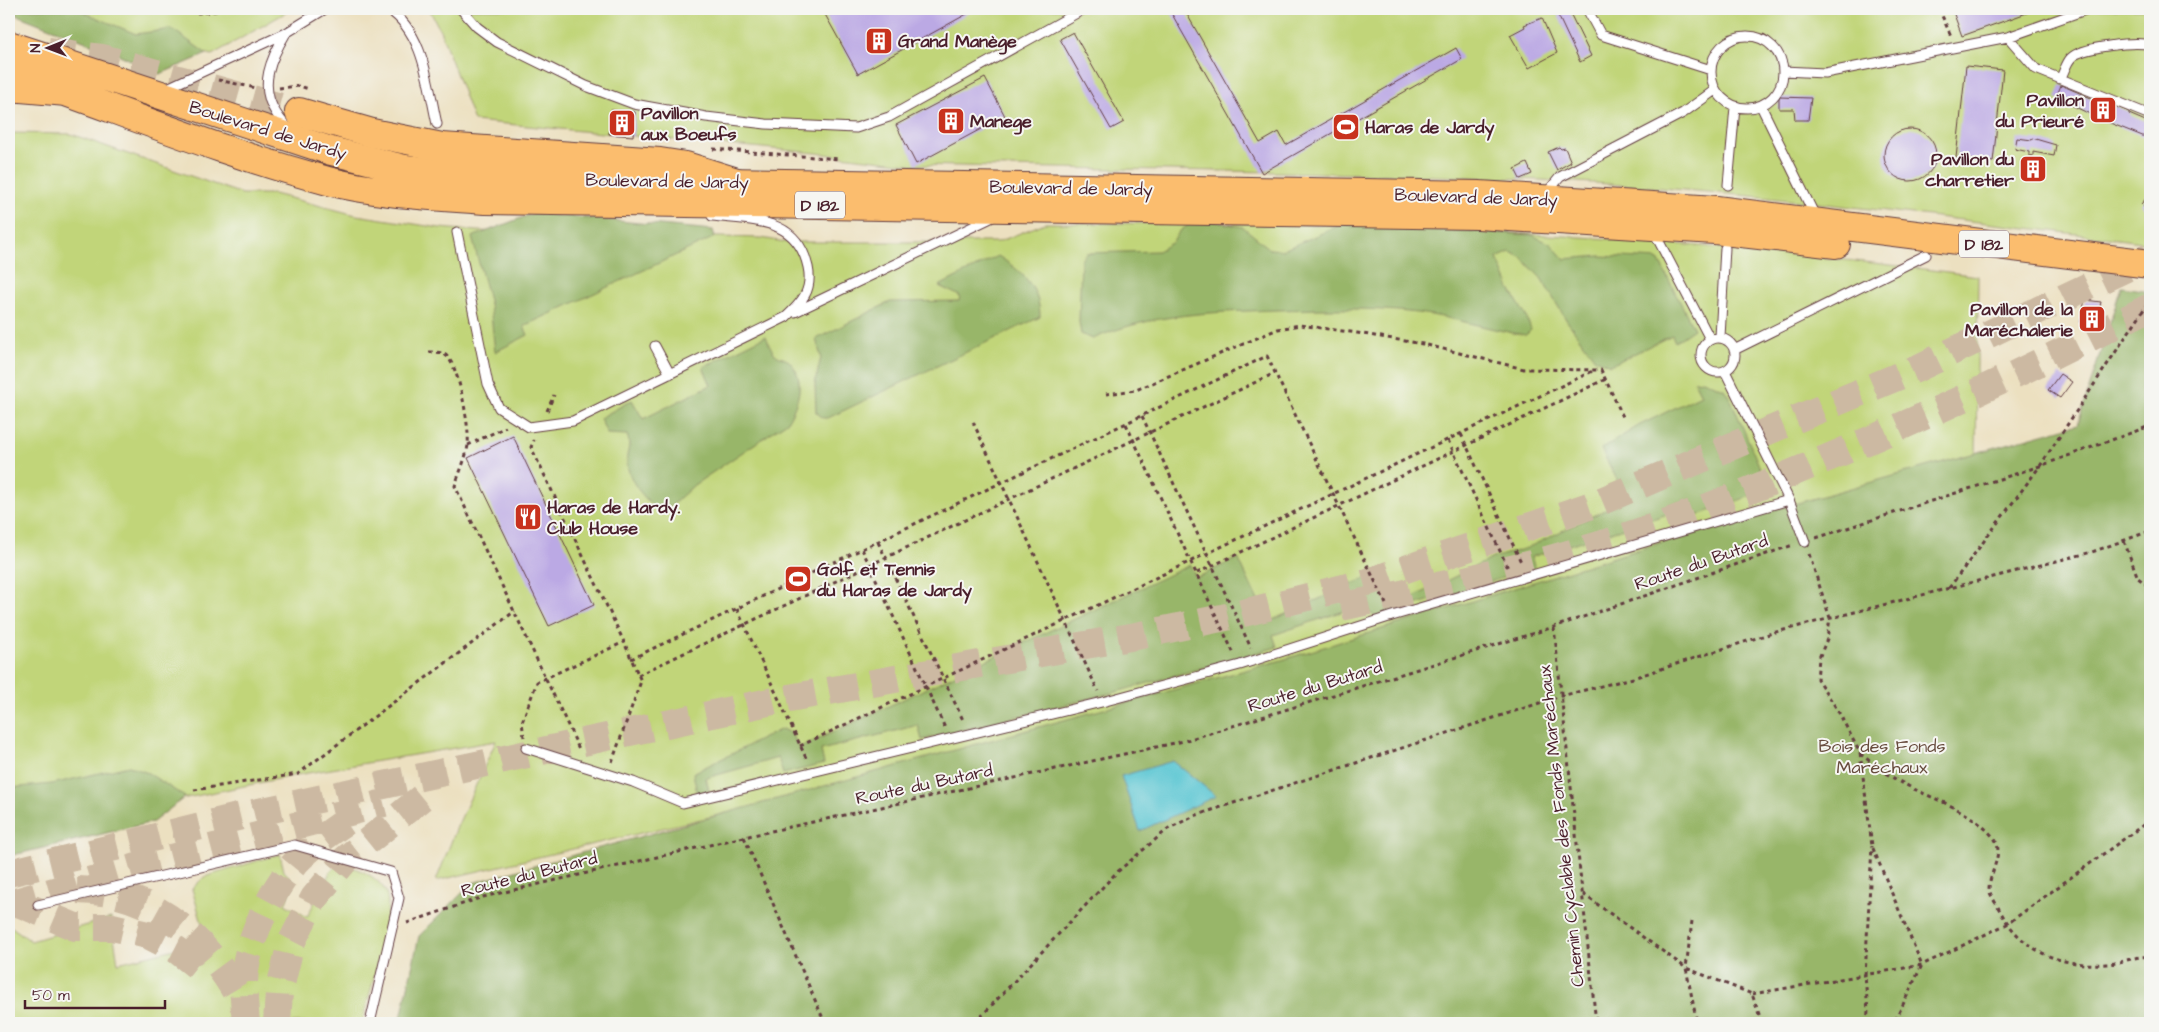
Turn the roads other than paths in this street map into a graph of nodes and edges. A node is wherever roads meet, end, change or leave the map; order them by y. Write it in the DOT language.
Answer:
graph roads {
  1 [pos="326,9"];
  2 [pos="388,9"];
  3 [pos="460,9"];
  4 [pos="1084,9"];
  5 [pos="1587,9"];
  6 [pos="2088,9"];
  7 [pos="286,33"];
  8 [pos="2008,37"];
  9 [pos="9,44"];
  10 [pos="2150,45"];
  11 [pos="1711,70"];
  12 [pos="1783,71"];
  13 [pos="9,72"];
  14 [pos="2060,79"];
  15 [pos="9,86"];
  16 [pos="1715,90"];
  17 [pos="67,92"];
  18 [pos="154,94"];
  19 [pos="1761,106"];
  20 [pos="1735,107"];
  21 [pos="299,112"];
  22 [pos="2150,115"];
  23 [pos="437,124"];
  24 [pos="331,152"];
  25 [pos="518,166"];
  26 [pos="736,182"];
  27 [pos="1728,185"];
  28 [pos="1541,199"];
  29 [pos="572,201"];
  30 [pos="1012,208"];
  31 [pos="679,213"];
  32 [pos="698,215"];
  33 [pos="1818,223"];
  34 [pos="1651,226"];
  35 [pos="457,232"];
  36 [pos="1725,248"];
  37 [pos="1926,255"];
  38 [pos="2150,264"];
  39 [pos="2150,281"];
  40 [pos="786,317"];
  41 [pos="1720,337"];
  42 [pos="1710,339"];
  43 [pos="655,346"];
  44 [pos="1734,350"];
  45 [pos="1725,371"];
  46 [pos="670,374"];
  47 [pos="1789,500"];
  48 [pos="1805,542"];
  49 [pos="526,748"];
  50 [pos="38,905"];
  51 [pos="370,1023"];
  1 -- 7 [label="lane"];
  2 -- 23 [label="lane"];
  3 -- 4 [label="lane"];
  5 -- 11 [label="lane"];
  6 -- 8 [label="lane"];
  7 -- 18 [label="lane"];
  7 -- 24 [label="lane"];
  8 -- 12 [label="lane"];
  8 -- 14 [label="lane"];
  9 -- 18 [label="main road, Boulevard de Jardy / D 182"];
  10 -- 14 [label="lane"];
  11 -- 12 [label="lane"];
  11 -- 16 [label="lane"];
  12 -- 19 [label="lane"];
  13 -- 17 [label="main road, Boulevard de Jardy / D 182"];
  14 -- 22 [label="lane"];
  15 -- 17 [label="main road"];
  16 -- 20 [label="lane"];
  16 -- 28 [label="lane"];
  17 -- 29 [label="main road, Boulevard de Jardy / D 182"];
  18 -- 24 [label="main road, Boulevard de Jardy / D 182"];
  19 -- 20 [label="lane"];
  19 -- 33 [label="lane"];
  20 -- 27 [label="lane"];
  21 -- 25 [label="main road"];
  24 -- 25 [label="main road, Boulevard de Jardy / D 182"];
  25 -- 26 [label="main road, Boulevard de Jardy / D 182"];
  25 -- 26 [label="main road"];
  26 -- 28 [label="main road, Boulevard de Jardy / D 182"];
  28 -- 33 [label="main road, Boulevard de Jardy / D 182"];
  29 -- 30 [label="main road, Boulevard de Jardy / D 182"];
  29 -- 31 [label="lane"];
  30 -- 34 [label="main road, Boulevard de Jardy / D 182"];
  30 -- 40 [label="lane"];
  32 -- 40 [label="lane"];
  33 -- 38 [label="main road, Boulevard de Jardy / D 182"];
  34 -- 37 [label="main road, Boulevard de Jardy / D 182"];
  34 -- 42 [label="lane"];
  35 -- 46 [label="lane"];
  36 -- 41 [label="lane"];
  37 -- 39 [label="main road, Boulevard de Jardy / D 182"];
  37 -- 44 [label="lane"];
  40 -- 46 [label="lane"];
  41 -- 42 [label="lane"];
  41 -- 44 [label="lane"];
  42 -- 45 [label="lane"];
  43 -- 46 [label="lane"];
  44 -- 45 [label="lane"];
  45 -- 47 [label="lane"];
  47 -- 48 [label="lane"];
  47 -- 49 [label="lane"];
  50 -- 51 [label="lane"];
}
